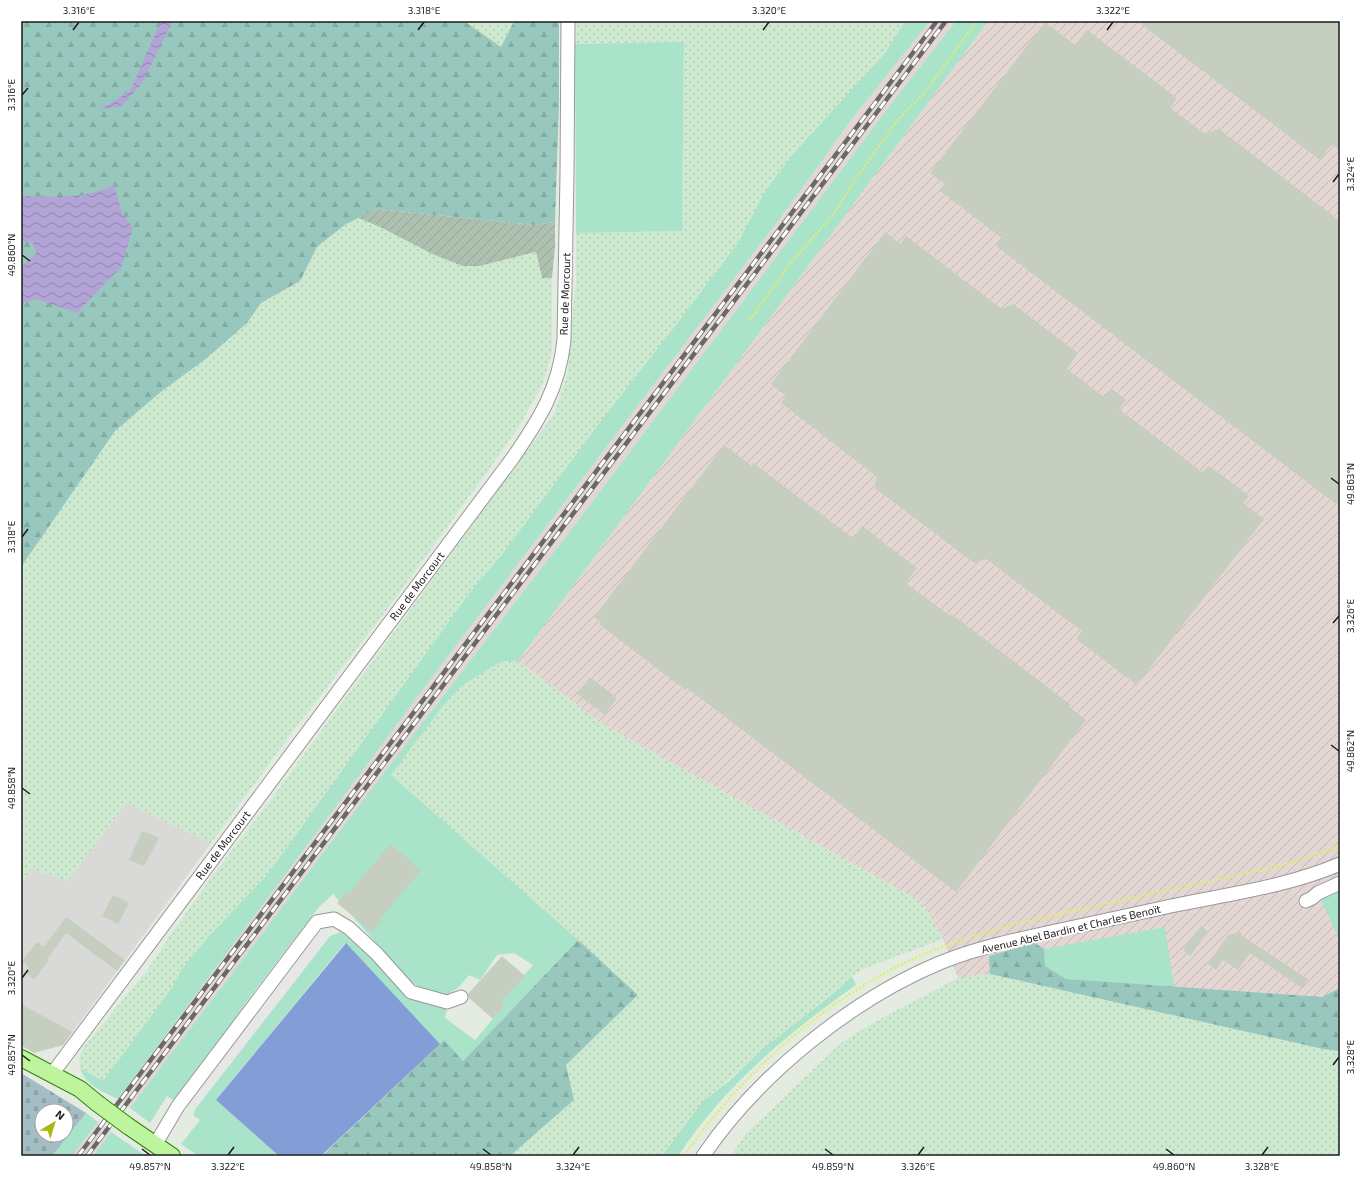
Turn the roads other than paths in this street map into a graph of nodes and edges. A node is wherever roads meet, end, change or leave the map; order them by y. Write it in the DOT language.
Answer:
graph roads {
  1 [pos="568,21"];
  2 [pos="1340,864"];
  3 [pos="1340,883"];
  4 [pos="1306,901"];
  5 [pos="461,997"];
  6 [pos="21,1058"];
  7 [pos="52,1074"];
  8 [pos="155,1145"];
  9 [pos="172,1156"];
  10 [pos="703,1156"];
  1 -- 7 [label="street, Rue de Morcourt"];
  2 -- 10 [label="street, Avenue Abel Bardin et Charles Benoït"];
  3 -- 4 [label="street"];
  5 -- 8 [label="street"];
  6 -- 7 [label="main road"];
  7 -- 8 [label="main road, bridge"];
  8 -- 9 [label="main road"];
}
